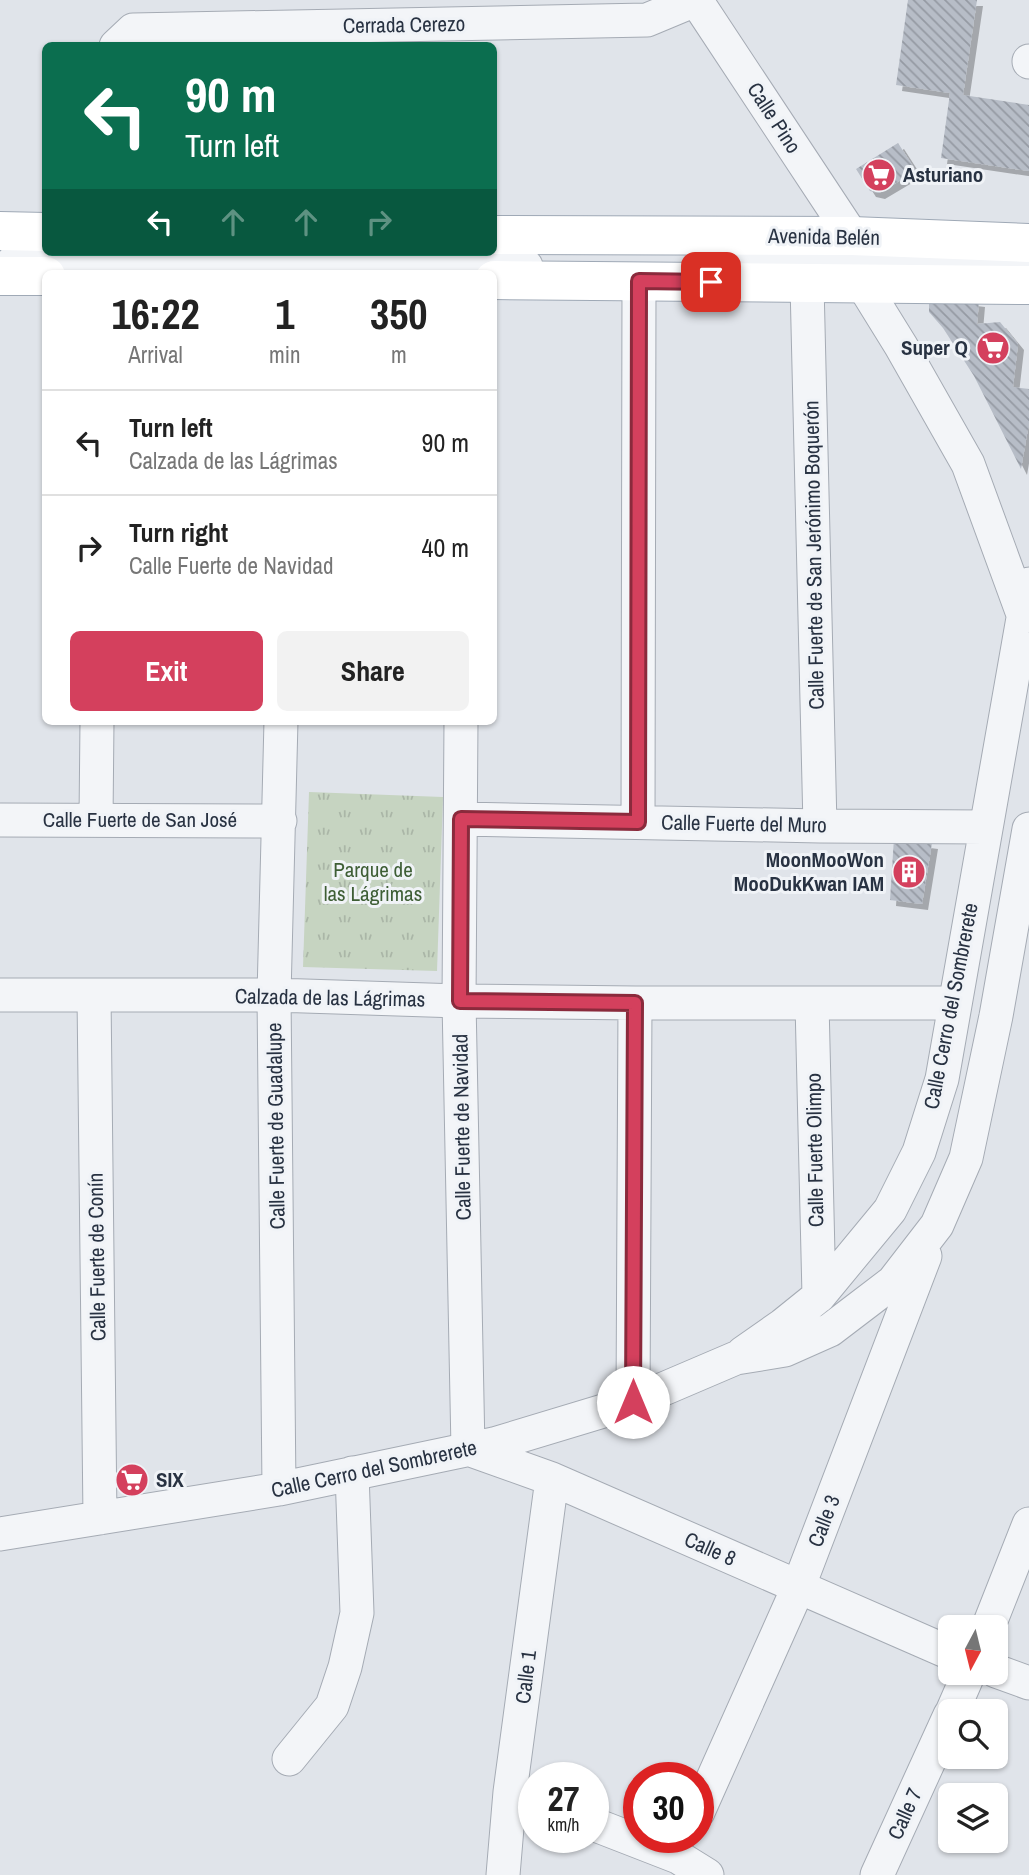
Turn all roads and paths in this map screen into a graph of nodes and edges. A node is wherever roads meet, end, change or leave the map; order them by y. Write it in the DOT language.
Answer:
graph roads {
  1 [pos="695,0"];
  2 [pos="120,42"];
  3 [pos="0,231"];
  4 [pos="42,232"];
  5 [pos="497,235"];
  6 [pos="852,236"];
  7 [pos="1029,243"];
  8 [pos="0,247"];
  9 [pos="42,247"];
  10 [pos="497,252"];
  11 [pos="1029,258"];
  12 [pos="0,262"];
  13 [pos="290,263"];
  14 [pos="1029,266"];
  15 [pos="0,276"];
  16 [pos="42,276"];
  17 [pos="497,280"];
  18 [pos="639,281"];
  19 [pos="807,284"];
  20 [pos="863,284"];
  21 [pos="1029,285"];
  22 [pos="1029,584"];
  23 [pos="1024,617"];
  24 [pos="97,725"];
  25 [pos="281,725"];
  26 [pos="461,725"];
  27 [pos="461,819"];
  28 [pos="0,820"];
  29 [pos="96,820"];
  30 [pos="279,821"];
  31 [pos="638,822"];
  32 [pos="820,826"];
  33 [pos="985,827"];
  34 [pos="1029,829"];
  35 [pos="0,995"];
  36 [pos="94,995"];
  37 [pos="274,995"];
  38 [pos="460,1001"];
  39 [pos="635,1003"];
  40 [pos="812,1003"];
  41 [pos="954,1003"];
  42 [pos="937,1224"];
  43 [pos="819,1296"];
  44 [pos="736,1358"];
  45 [pos="633,1402"];
  46 [pos="468,1449"];
  47 [pos="352,1473"];
  48 [pos="552,1479"];
  49 [pos="279,1489"];
  50 [pos="100,1518"];
  51 [pos="1029,1524"];
  52 [pos="0,1534"];
  53 [pos="798,1588"];
  54 [pos="993,1615"];
  55 [pos="938,1648"];
  56 [pos="1008,1675"];
  57 [pos="1029,1683"];
  58 [pos="938,1741"];
  59 [pos="289,1759"];
  60 [pos="525,1762"];
  61 [pos="714,1776"];
  62 [pos="518,1813"];
  63 [pos="687,1853"];
  64 [pos="503,1875"];
  65 [pos="707,1875"];
  66 [pos="877,1875"];
  1 -- 2 [label="street, Cerrada Cerezo"];
  1 -- 6 [label="street, Calle Pino"];
  3 -- 4 [label="main road"];
  5 -- 6 [label="main road, Avenida Belén"];
  6 -- 7 [label="main road, Avenida Belén"];
  8 -- 9 [label="street"];
  10 -- 11 [label="street"];
  12 -- 13 [label="street"];
  13 -- 14 [label="street"];
  15 -- 16 [label="main road"];
  17 -- 18 [label="main road"];
  18 -- 19 [label="main road"];
  18 -- 31 [label="street"];
  19 -- 20 [label="main road"];
  19 -- 32 [label="street, Calle Fuerte de San Jerónimo Boquerón"];
  20 -- 21 [label="main road"];
  20 -- 23 [label="street"];
  22 -- 23 [label="street, Calle Cerro del Sombrerete"];
  23 -- 33 [label="street, Calle Cerro del Sombrerete"];
  24 -- 29 [label="street"];
  25 -- 30 [label="street, Calle Fuerte de Guadalupe"];
  26 -- 27 [label="street, Calle Fuerte de Navidad"];
  27 -- 31 [label="street, Calle Fuerte del Muro"];
  27 -- 38 [label="street, Calle Fuerte de Navidad"];
  28 -- 29 [label="street, Calle Fuerte de San José"];
  29 -- 30 [label="street, Calle Fuerte de San José"];
  30 -- 37 [label="street, Calle Fuerte de Guadalupe"];
  31 -- 32 [label="street, Calle Fuerte del Muro"];
  32 -- 33 [label="street, Calle Fuerte del Muro"];
  33 -- 41 [label="street, Calle Cerro del Sombrerete"];
  34 -- 42 [label="street, Calle Cerro del Sombrerete"];
  35 -- 36 [label="street, Calzada de las Lágrimas"];
  36 -- 37 [label="street, Calzada de las Lágrimas"];
  36 -- 50 [label="street, Calle Fuerte de Conín"];
  37 -- 38 [label="street, Calzada de las Lágrimas"];
  37 -- 49 [label="street, Calle Fuerte de Guadalupe"];
  38 -- 39 [label="street, Calzada de las Lágrimas"];
  38 -- 46 [label="street, Calle Fuerte de Navidad"];
  39 -- 40 [label="street, Calzada de las Lágrimas"];
  39 -- 45 [label="street"];
  40 -- 41 [label="street, Calzada de las Lágrimas"];
  40 -- 43 [label="street, Calle Fuerte Olimpo"];
  41 -- 43 [label="street, Calle Cerro del Sombrerete"];
  42 -- 44 [label="street, Calle Cerro del Sombrerete"];
  42 -- 53 [label="street, Calle 3"];
  43 -- 44 [label="street, Calle Cerro del Sombrerete"];
  44 -- 45 [label="street, Calle Cerro del Sombrerete"];
  45 -- 46 [label="street, Calle Cerro del Sombrerete"];
  46 -- 47 [label="street, Calle Cerro del Sombrerete"];
  46 -- 48 [label="street, Calle 8"];
  47 -- 49 [label="street, Calle Cerro del Sombrerete"];
  47 -- 59 [label="street"];
  48 -- 53 [label="street, Calle 8"];
  48 -- 60 [label="street, Calle 1"];
  49 -- 50 [label="street, Calle Cerro del Sombrerete"];
  50 -- 52 [label="street, Calle Cerro del Sombrerete"];
  51 -- 54 [label="street"];
  53 -- 55 [label="street, Calle 8"];
  53 -- 61 [label="street, Calle 3"];
  56 -- 57 [label="street"];
  58 -- 66 [label="street, Calle 7"];
  62 -- 64 [label="street, Calle 1"];
  63 -- 65 [label="street"];
}
